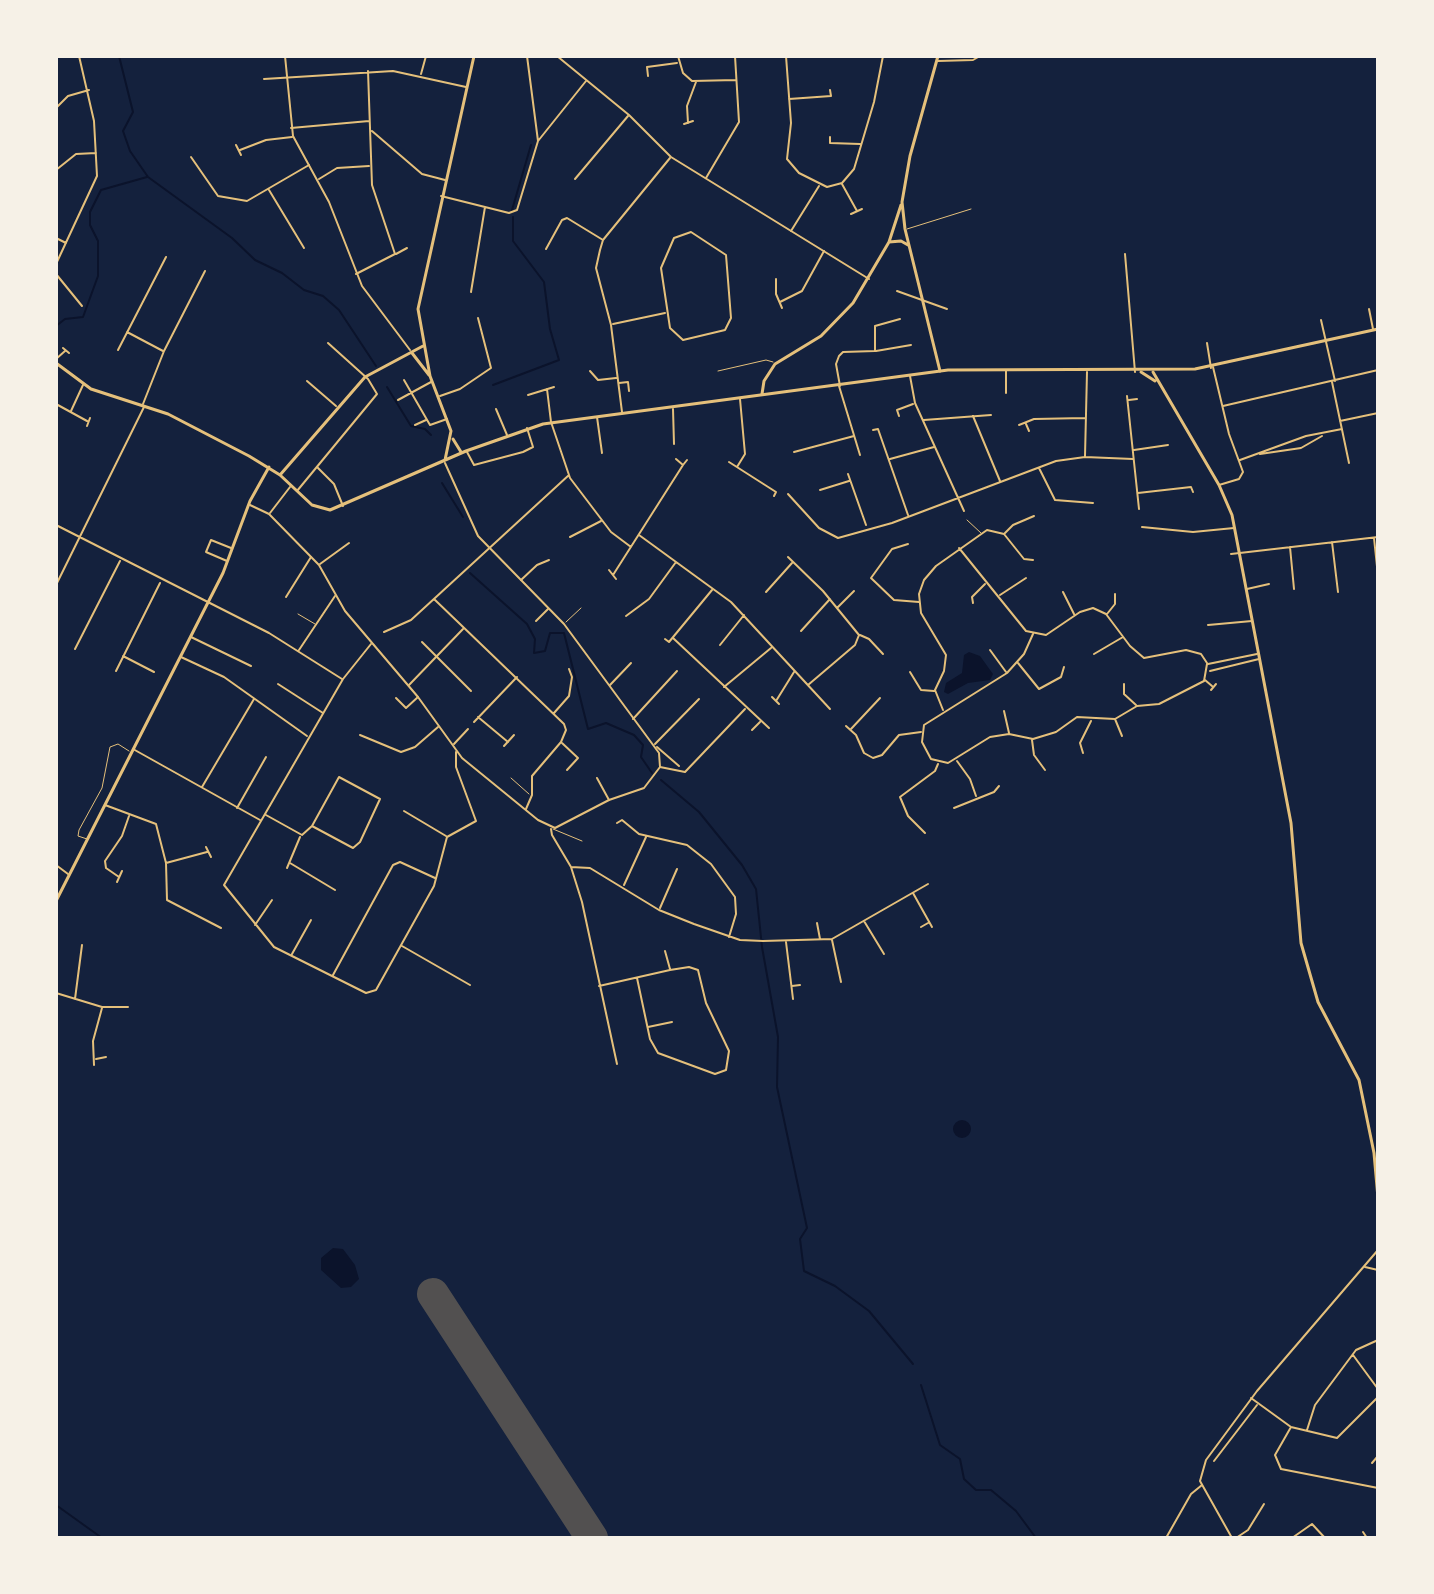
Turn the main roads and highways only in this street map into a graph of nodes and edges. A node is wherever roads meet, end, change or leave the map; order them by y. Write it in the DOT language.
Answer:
graph roads {
  1 [pos="474,56"];
  2 [pos="938,58"];
  3 [pos="902,202"];
  4 [pos="889,242"];
  5 [pos="909,247"];
  6 [pos="1376,329"];
  7 [pos="423,346"];
  8 [pos="412,353"];
  9 [pos="56,361"];
  10 [pos="940,371"];
  11 [pos="1141,372"];
  12 [pos="1153,372"];
  13 [pos="430,376"];
  14 [pos="1158,383"];
  15 [pos="762,394"];
  16 [pos="451,431"];
  17 [pos="464,452"];
  18 [pos="445,460"];
  19 [pos="269,467"];
  20 [pos="280,475"];
  21 [pos="56,901"];
  22 [pos="1376,1152"];
  23 [pos="1378,1198"];
  1 -- 7 [label="main road"];
  2 -- 3 [label="main road"];
  3 -- 4 [label="main road"];
  3 -- 5 [label="main road"];
  4 -- 5 [label="main road"];
  4 -- 15 [label="main road"];
  5 -- 10 [label="main road"];
  6 -- 12 [label="main road"];
  7 -- 8 [label="main road"];
  7 -- 13 [label="main road"];
  8 -- 13 [label="main road"];
  8 -- 20 [label="main road"];
  9 -- 19 [label="main road"];
  10 -- 11 [label="main road"];
  10 -- 15 [label="main road"];
  11 -- 12 [label="main road"];
  11 -- 14 [label="main road"];
  12 -- 14 [label="main road"];
  13 -- 16 [label="main road"];
  14 -- 22 [label="main road"];
  15 -- 17 [label="main road"];
  16 -- 17 [label="main road"];
  16 -- 18 [label="main road"];
  17 -- 18 [label="main road"];
  18 -- 20 [label="main road"];
  19 -- 20 [label="main road"];
  19 -- 21 [label="main road"];
  22 -- 23 [label="main road"];
}
